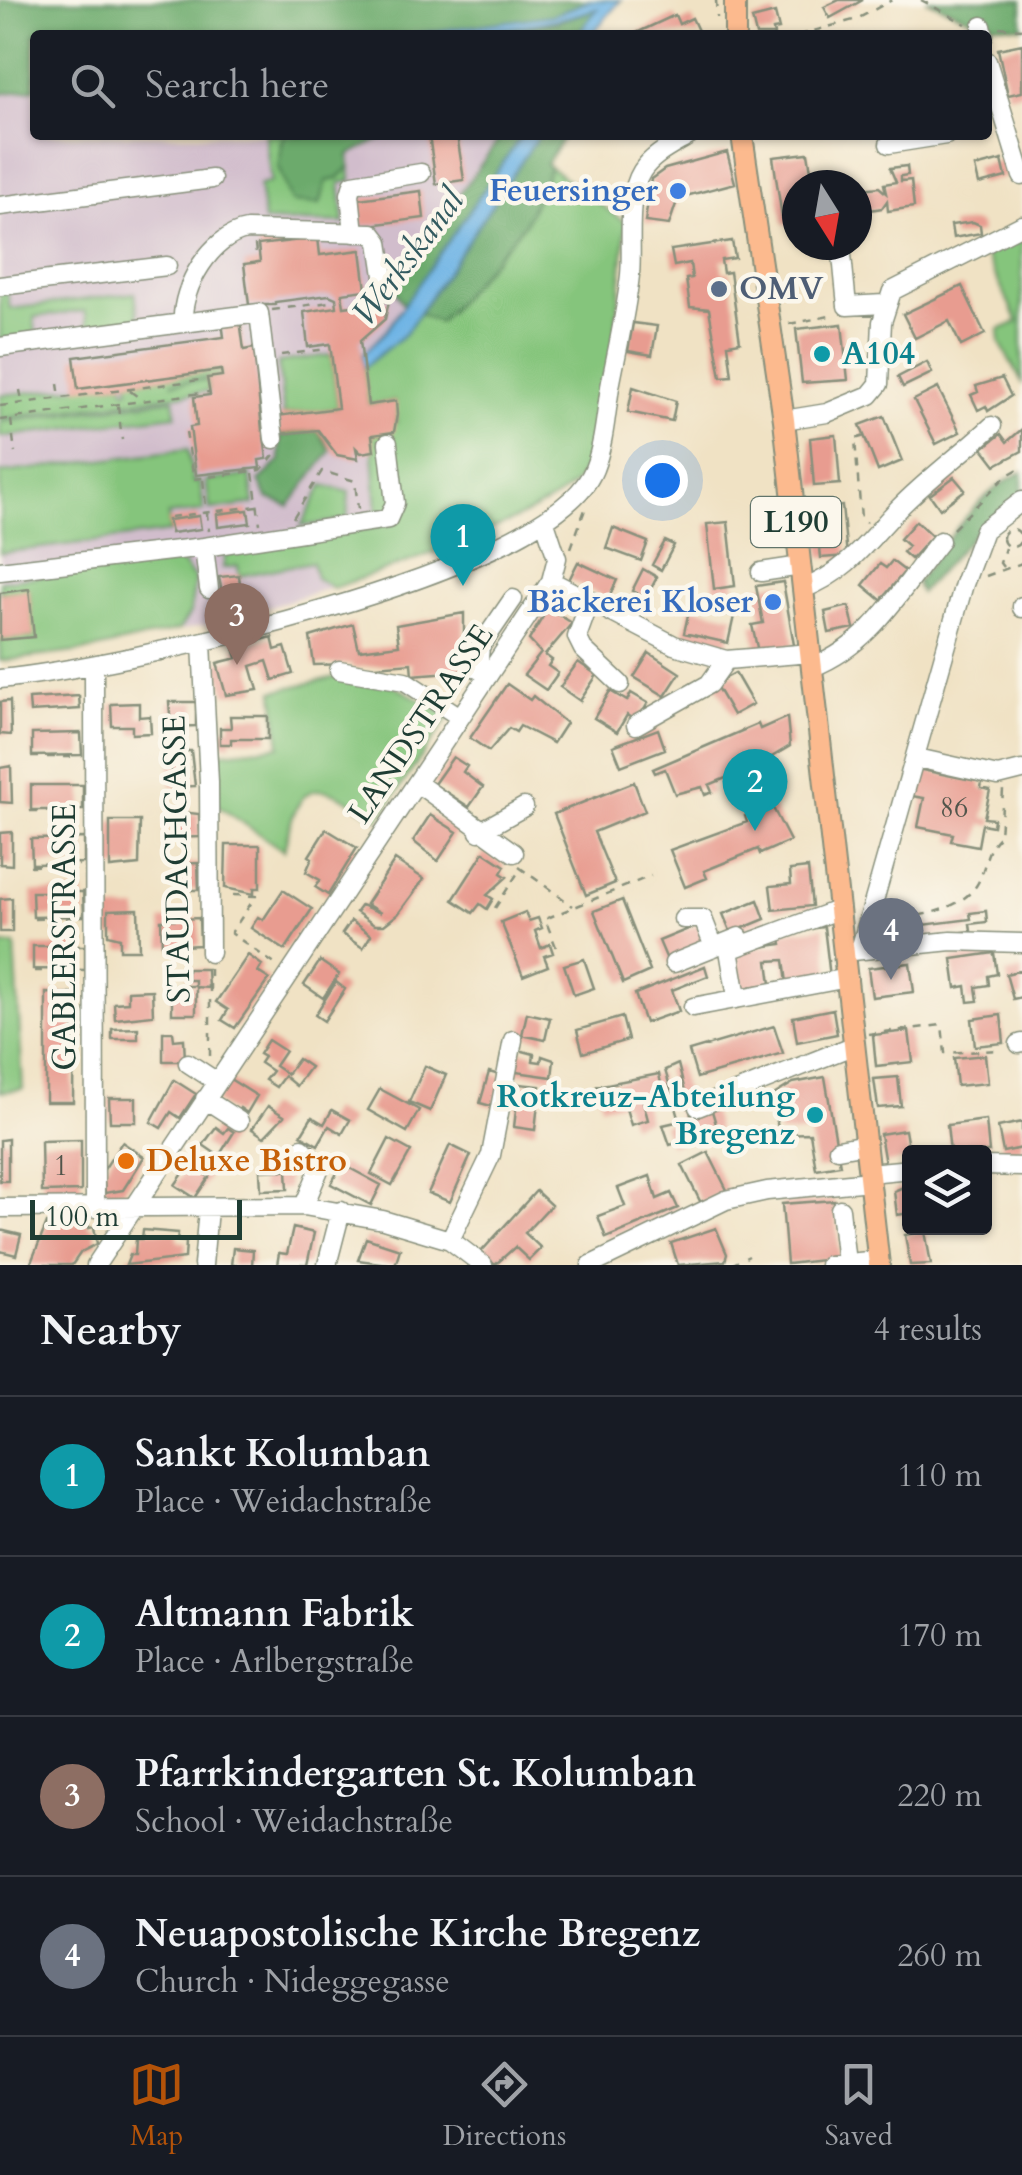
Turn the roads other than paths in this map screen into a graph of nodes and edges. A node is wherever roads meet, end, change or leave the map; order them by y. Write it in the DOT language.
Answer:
graph roads {
  1 [pos="735,0"];
  2 [pos="734,30"];
  3 [pos="992,99"];
  4 [pos="996,127"];
  5 [pos="682,140"];
  6 [pos="743,140"];
  7 [pos="914,140"];
  8 [pos="889,144"];
  9 [pos="420,172"];
  10 [pos="1022,176"];
  11 [pos="212,179"];
  12 [pos="0,206"];
  13 [pos="1022,225"];
  14 [pos="354,233"];
  15 [pos="842,260"];
  16 [pos="167,266"];
  17 [pos="0,286"];
  18 [pos="386,289"];
  19 [pos="884,304"];
  20 [pos="183,322"];
  21 [pos="0,346"];
  22 [pos="784,420"];
  23 [pos="992,426"];
  24 [pos="274,439"];
  25 [pos="388,443"];
  26 [pos="1022,501"];
  27 [pos="546,522"];
  28 [pos="940,541"];
  29 [pos="208,546"];
  30 [pos="801,566"];
  31 [pos="0,572"];
  32 [pos="761,572"];
  33 [pos="554,573"];
  34 [pos="208,589"];
  35 [pos="804,589"];
  36 [pos="513,599"];
  37 [pos="590,601"];
  38 [pos="202,643"];
  39 [pos="726,660"];
  40 [pos="812,660"];
  41 [pos="94,667"];
  42 [pos="339,670"];
  43 [pos="488,676"];
  44 [pos="0,679"];
  45 [pos="620,684"];
  46 [pos="460,717"];
  47 [pos="636,726"];
  48 [pos="918,758"];
  49 [pos="1014,772"];
  50 [pos="417,783"];
  51 [pos="524,807"];
  52 [pos="486,836"];
  53 [pos="518,861"];
  54 [pos="840,910"];
  55 [pos="683,919"];
  56 [pos="794,926"];
  57 [pos="1022,943"];
  58 [pos="714,947"];
  59 [pos="852,951"];
  60 [pos="210,952"];
  61 [pos="674,964"];
  62 [pos="848,978"];
  63 [pos="737,997"];
  64 [pos="692,1007"];
  65 [pos="861,1039"];
  66 [pos="514,1040"];
  67 [pos="188,1063"];
  68 [pos="213,1079"];
  69 [pos="205,1099"];
  70 [pos="698,1107"];
  71 [pos="239,1121"];
  72 [pos="866,1144"];
  73 [pos="302,1148"];
  74 [pos="838,1149"];
  75 [pos="992,1166"];
  76 [pos="1022,1167"];
  77 [pos="902,1170"];
  78 [pos="869,1176"];
  79 [pos="304,1206"];
  80 [pos="0,1208"];
  81 [pos="95,1208"];
  82 [pos="133,1208"];
  83 [pos="208,1208"];
  84 [pos="840,1209"];
  85 [pos="341,1211"];
  86 [pos="450,1240"];
  87 [pos="878,1262"];
  88 [pos="837,1264"];
  89 [pos="96,1265"];
  90 [pos="203,1265"];
  91 [pos="327,1265"];
  92 [pos="483,1265"];
  93 [pos="592,1265"];
  1 -- 2 [label="main road"];
  3 -- 4 [label="street"];
  4 -- 10 [label="street"];
  5 -- 27 [label="street"];
  6 -- 22 [label="main road, L190"];
  7 -- 8 [label="street"];
  9 -- 14 [label="street"];
  11 -- 12 [label="street"];
  13 -- 19 [label="street"];
  14 -- 18 [label="street"];
  14 -- 20 [label="street"];
  15 -- 19 [label="street"];
  16 -- 17 [label="street"];
  19 -- 22 [label="street"];
  20 -- 21 [label="street"];
  20 -- 24 [label="street"];
  22 -- 30 [label="main road, L190"];
  23 -- 35 [label="street"];
  25 -- 29 [label="street"];
  26 -- 48 [label="street"];
  27 -- 33 [label="street"];
  27 -- 38 [label="street"];
  28 -- 40 [label="street"];
  29 -- 31 [label="street"];
  29 -- 34 [label="street"];
  30 -- 32 [label="street"];
  30 -- 35 [label="main road, L190"];
  33 -- 37 [label="street"];
  33 -- 43 [label="street, LANDSTRASSE"];
  35 -- 40 [label="main road, L190"];
  36 -- 43 [label="street"];
  37 -- 39 [label="street"];
  37 -- 45 [label="street"];
  38 -- 41 [label="street"];
  38 -- 60 [label="street, STAUDACHGASSE"];
  39 -- 40 [label="street"];
  39 -- 47 [label="street"];
  40 -- 54 [label="main road, L190"];
  41 -- 44 [label="street"];
  41 -- 81 [label="street, GABLERSTRASSE"];
  42 -- 46 [label="street"];
  43 -- 46 [label="street, LANDSTRASSE"];
  46 -- 50 [label="street, LANDSTRASSE"];
  48 -- 49 [label="street"];
  48 -- 59 [label="street"];
  50 -- 52 [label="street"];
  50 -- 68 [label="street, LANDSTRASSE"];
  51 -- 52 [label="street"];
  52 -- 53 [label="street"];
  54 -- 56 [label="street"];
  54 -- 59 [label="main road, L190"];
  55 -- 58 [label="street"];
  56 -- 58 [label="street"];
  56 -- 63 [label="street"];
  57 -- 59 [label="street"];
  58 -- 61 [label="street"];
  59 -- 62 [label="main road, L190"];
  62 -- 63 [label="street"];
  62 -- 65 [label="main road, L190"];
  63 -- 64 [label="street"];
  65 -- 70 [label="street"];
  65 -- 72 [label="main road, L190"];
  66 -- 86 [label="street"];
  67 -- 68 [label="street"];
  68 -- 69 [label="street, LANDSTRASSE"];
  69 -- 71 [label="street"];
  69 -- 82 [label="street, LANDSTRASSE"];
  72 -- 74 [label="street"];
  72 -- 78 [label="main road, L190"];
  73 -- 79 [label="street"];
  75 -- 76 [label="street"];
  77 -- 78 [label="street"];
  78 -- 87 [label="main road, L190"];
  78 -- 93 [label="street"];
  79 -- 83 [label="street"];
  79 -- 85 [label="street"];
  80 -- 81 [label="street"];
  81 -- 82 [label="street"];
  82 -- 83 [label="street"];
  82 -- 89 [label="street, LANDSTRASSE"];
  83 -- 90 [label="street"];
  84 -- 88 [label="street"];
  85 -- 86 [label="street"];
  85 -- 91 [label="street"];
  86 -- 92 [label="street"];
  87 -- 88 [label="street"];
}
